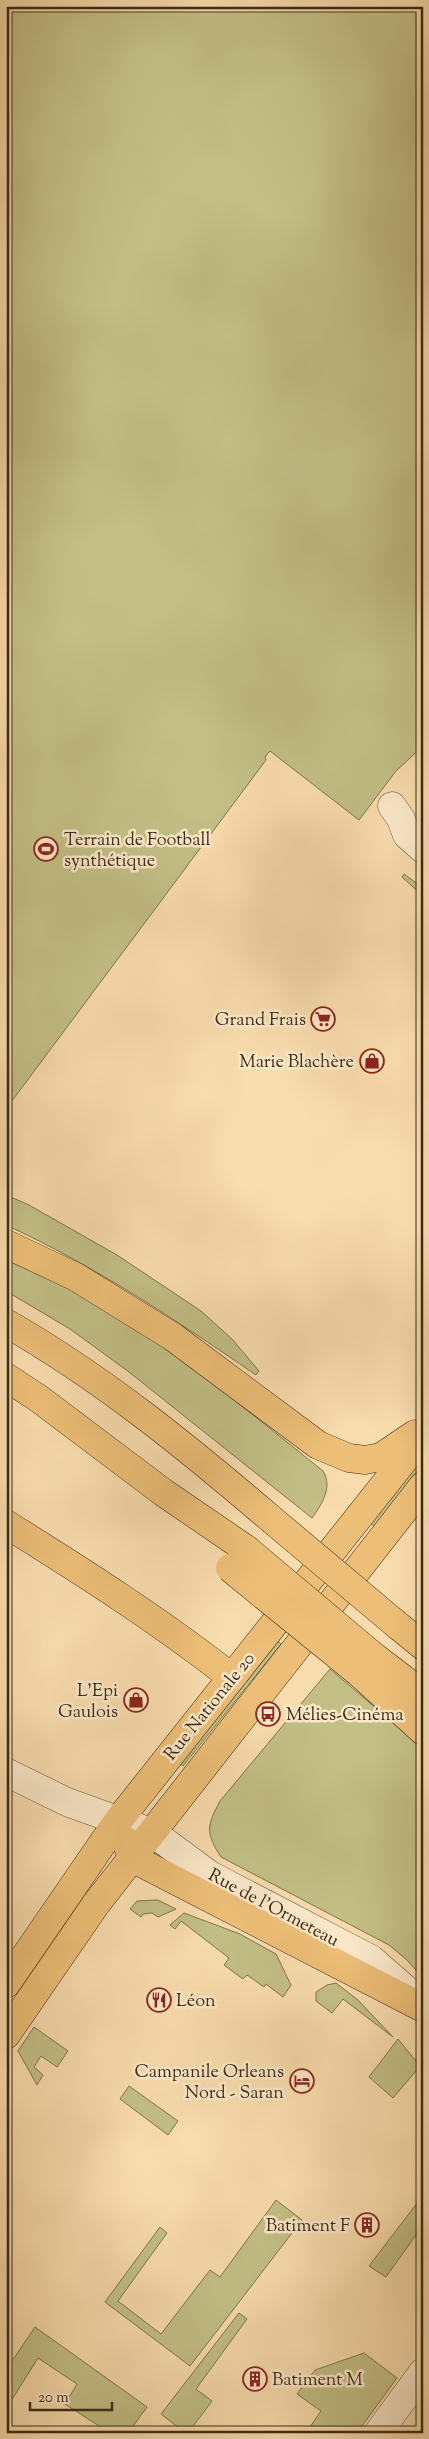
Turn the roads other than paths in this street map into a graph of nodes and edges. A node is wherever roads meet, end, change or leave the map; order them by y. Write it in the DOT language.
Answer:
graph roads {
  1 [pos="392,806"];
  2 [pos="423,849"];
  3 [pos="6,1244"];
  4 [pos="6,1323"];
  5 [pos="6,1377"];
  6 [pos="423,1425"];
  7 [pos="423,1436"];
  8 [pos="423,1486"];
  9 [pos="6,1524"];
  10 [pos="423,1646"];
  11 [pos="365,1663"];
  12 [pos="231,1677"];
  13 [pos="423,1694"];
  14 [pos="423,1731"];
  15 [pos="6,1772"];
  16 [pos="118,1821"];
  17 [pos="153,1832"];
  18 [pos="132,1858"];
  19 [pos="323,1945"];
  20 [pos="6,1984"];
  21 [pos="423,2006"];
  22 [pos="6,2035"];
  23 [pos="423,2372"];
  24 [pos="378,2433"];
  1 -- 2 [label="street"];
  3 -- 6 [label="main road"];
  4 -- 10 [label="main road, bridge"];
  5 -- 11 [label="main road, bridge"];
  7 -- 12 [label="main road, Rue Nationale 20"];
  8 -- 17 [label="main road, Rue Nationale 20"];
  9 -- 12 [label="main road"];
  11 -- 13 [label="main road"];
  11 -- 14 [label="main road"];
  12 -- 16 [label="main road, Rue Nationale 20"];
  15 -- 16 [label="street, Rue de l'Ormeteau"];
  16 -- 17 [label="street, Rue de l'Ormeteau"];
  16 -- 18 [label="main road"];
  16 -- 20 [label="main road, Rue Nationale 20"];
  17 -- 18 [label="main road, Rue Nationale 20"];
  17 -- 19 [label="street, Rue de l'Ormeteau"];
  18 -- 19 [label="main road"];
  18 -- 22 [label="main road"];
  19 -- 21 [label="main road"];
  23 -- 24 [label="street"];
}
